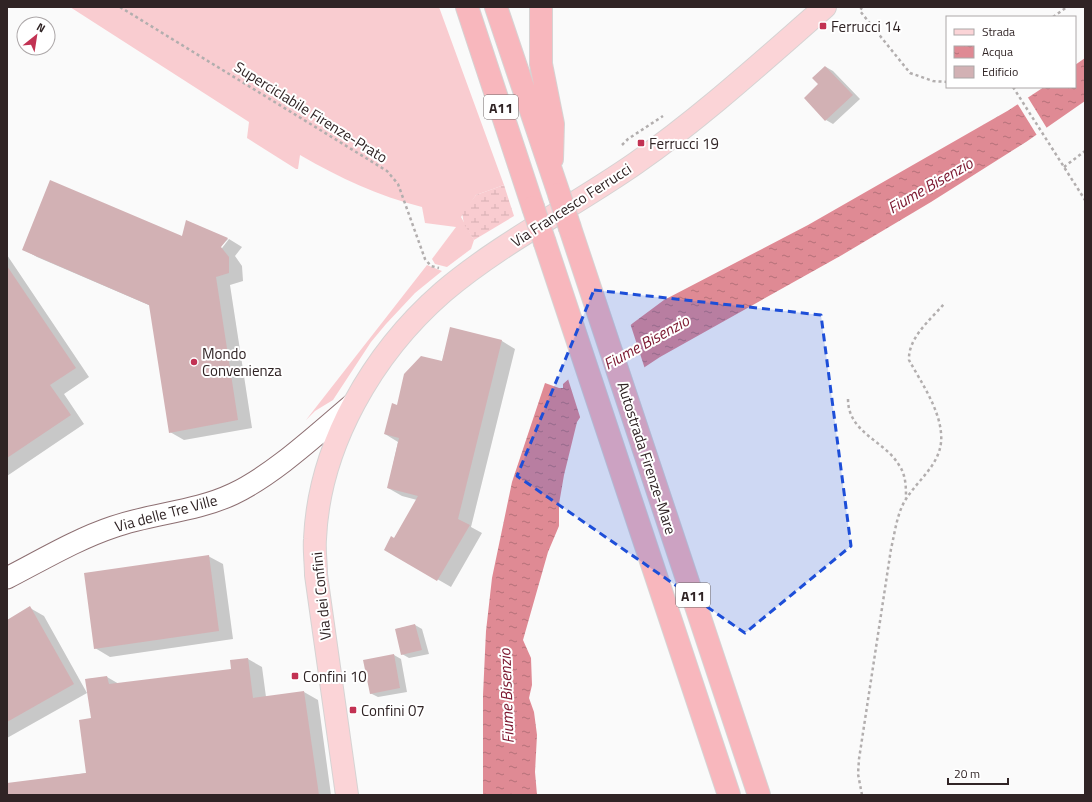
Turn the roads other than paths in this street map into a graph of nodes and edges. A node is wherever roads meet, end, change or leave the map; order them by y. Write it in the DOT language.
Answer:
graph roads {
  1 [pos="467,7"];
  2 [pos="496,7"];
  3 [pos="541,7"];
  4 [pos="825,7"];
  5 [pos="552,174"];
  6 [pos="354,403"];
  7 [pos="7,578"];
  8 [pos="347,795"];
  9 [pos="730,795"];
  10 [pos="759,795"];
  1 -- 9 [label="highway, Autostrada Firenze-Mare / A11, bridge"];
  2 -- 5 [label="highway, Autostrada Firenze-Mare / A11"];
  3 -- 5 [label="highway"];
  4 -- 6 [label="main road, Via Francesco Ferrucci"];
  5 -- 10 [label="highway, Autostrada Firenze-Mare / A11, bridge"];
  6 -- 7 [label="street, Via delle Tre Ville"];
  6 -- 8 [label="main road, Via dei Confini"];
}
